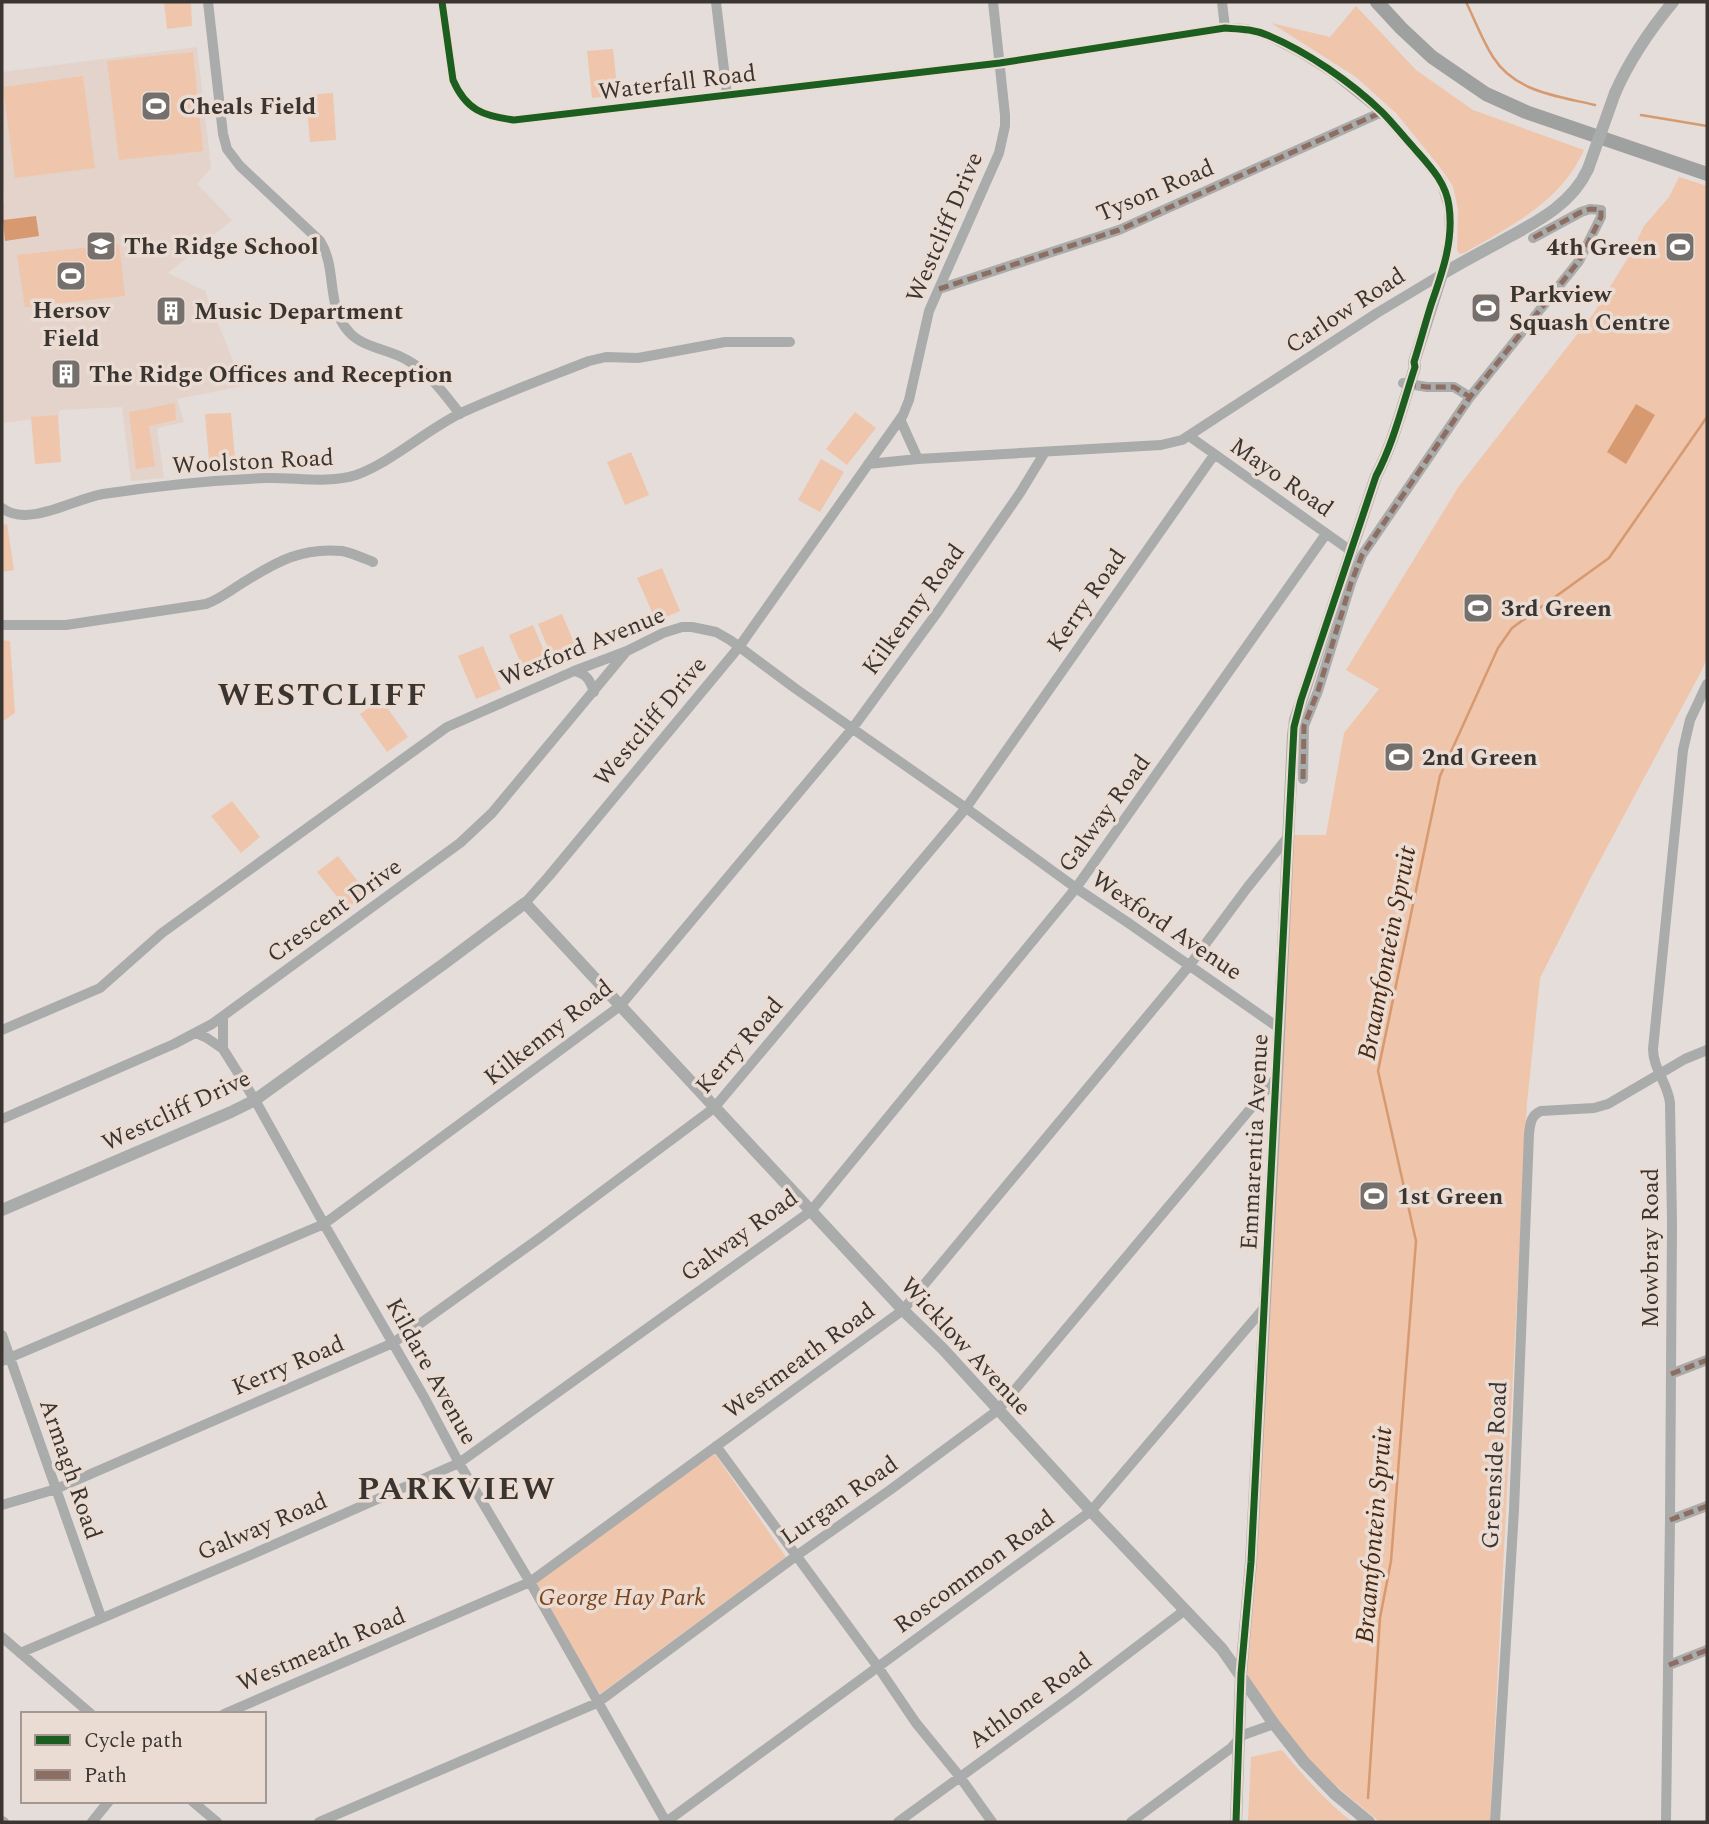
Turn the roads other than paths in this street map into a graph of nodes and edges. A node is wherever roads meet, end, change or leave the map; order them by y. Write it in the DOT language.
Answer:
graph roads {
  1 [pos="208,2"];
  2 [pos="442,2"];
  3 [pos="716,2"];
  4 [pos="992,2"];
  5 [pos="1222,2"];
  6 [pos="1377,2"];
  7 [pos="1673,2"];
  8 [pos="1225,28"];
  9 [pos="1000,63"];
  10 [pos="727,95"];
  11 [pos="1382,112"];
  12 [pos="1707,174"];
  13 [pos="1533,238"];
  14 [pos="1442,274"];
  15 [pos="939,289"];
  16 [pos="790,342"];
  17 [pos="1406,384"];
  18 [pos="1470,397"];
  19 [pos="460,414"];
  20 [pos="900,419"];
  21 [pos="1189,436"];
  22 [pos="1045,452"];
  23 [pos="1214,455"];
  24 [pos="918,459"];
  25 [pos="868,464"];
  26 [pos="2,508"];
  27 [pos="1326,534"];
  28 [pos="1351,551"];
  29 [pos="373,562"];
  30 [pos="2,625"];
  31 [pos="739,647"];
  32 [pos="627,651"];
  33 [pos="574,671"];
  34 [pos="1707,684"];
  35 [pos="594,692"];
  36 [pos="852,729"];
  37 [pos="1303,779"];
  38 [pos="966,808"];
  39 [pos="1288,837"];
  40 [pos="1076,888"];
  41 [pos="525,903"];
  42 [pos="1189,966"];
  43 [pos="620,1006"];
  44 [pos="223,1017"];
  45 [pos="1279,1028"];
  46 [pos="2,1031"];
  47 [pos="196,1033"];
  48 [pos="223,1049"];
  49 [pos="1707,1050"];
  50 [pos="1658,1073"];
  51 [pos="1277,1077"];
  52 [pos="255,1100"];
  53 [pos="714,1108"];
  54 [pos="2,1119"];
  55 [pos="2,1210"];
  56 [pos="811,1211"];
  57 [pos="324,1224"];
  58 [pos="1264,1308"];
  59 [pos="903,1310"];
  60 [pos="2,1335"];
  61 [pos="393,1343"];
  62 [pos="6,1359"];
  63 [pos="1707,1360"];
  64 [pos="1671,1374"];
  65 [pos="998,1410"];
  66 [pos="716,1446"];
  67 [pos="459,1463"];
  68 [pos="56,1489"];
  69 [pos="2,1505"];
  70 [pos="1707,1506"];
  71 [pos="1091,1511"];
  72 [pos="1671,1520"];
  73 [pos="796,1556"];
  74 [pos="530,1582"];
  75 [pos="1185,1610"];
  76 [pos="101,1617"];
  77 [pos="2,1637"];
  78 [pos="1707,1650"];
  79 [pos="20,1653"];
  80 [pos="1669,1665"];
  81 [pos="878,1667"];
  82 [pos="1241,1674"];
  83 [pos="597,1703"];
  84 [pos="89,1712"];
  85 [pos="229,1712"];
  86 [pos="1274,1724"];
  87 [pos="1240,1739"];
  88 [pos="960,1777"];
  89 [pos="107,1803"];
  90 [pos="194,1803"];
  91 [pos="92,1822"];
  92 [pos="217,1822"];
  93 [pos="319,1822"];
  94 [pos="666,1822"];
  95 [pos="898,1822"];
  96 [pos="992,1822"];
  97 [pos="1131,1822"];
  98 [pos="1236,1822"];
  99 [pos="1368,1822"];
  100 [pos="1495,1822"];
  101 [pos="1666,1822"];
  1 -- 19 [label="street"];
  2 -- 10 [label="street, Waterfall Road"];
  3 -- 10 [label="street"];
  4 -- 9 [label="street, Westcliff Drive"];
  5 -- 8 [label="street"];
  6 -- 12 [label="main road"];
  7 -- 14 [label="street, Carlow Road, bridge"];
  8 -- 9 [label="street, Waterfall Road"];
  8 -- 11 [label="street, Waterfall Road"];
  9 -- 10 [label="street, Waterfall Road"];
  9 -- 15 [label="street, Westcliff Drive"];
  11 -- 14 [label="street, Waterfall Road"];
  11 -- 15 [label="street, Tyson Road"];
  13 -- 18 [label="street"];
  14 -- 17 [label="street, Emmarentia Avenue"];
  14 -- 21 [label="street, Carlow Road"];
  15 -- 20 [label="street, Westcliff Drive"];
  16 -- 19 [label="street, Woolston Road"];
  17 -- 18 [label="street"];
  17 -- 28 [label="street, Emmarentia Avenue"];
  18 -- 37 [label="street"];
  19 -- 26 [label="street, Woolston Road"];
  20 -- 24 [label="street"];
  20 -- 25 [label="street, Westcliff Drive"];
  21 -- 22 [label="street, Carlow Road"];
  21 -- 23 [label="street, Mayo Road"];
  22 -- 24 [label="street, Carlow Road"];
  22 -- 36 [label="street, Kilkenny Road"];
  23 -- 27 [label="street, Mayo Road"];
  23 -- 38 [label="street, Kerry Road"];
  24 -- 25 [label="street, Carlow Road"];
  25 -- 31 [label="street, Westcliff Drive"];
  27 -- 28 [label="street, Mayo Road"];
  27 -- 40 [label="street, Galway Road"];
  28 -- 39 [label="street, Emmarentia Avenue"];
  29 -- 30 [label="street"];
  31 -- 32 [label="street, Wexford Avenue"];
  31 -- 36 [label="street, Wexford Avenue"];
  31 -- 41 [label="street, Westcliff Drive"];
  32 -- 33 [label="street, Wexford Avenue"];
  32 -- 35 [label="street, Crescent Drive"];
  33 -- 35 [label="street"];
  33 -- 46 [label="street, Wexford Avenue"];
  34 -- 50 [label="street, Mowbray Road"];
  35 -- 44 [label="street, Crescent Drive"];
  36 -- 38 [label="street, Wexford Avenue"];
  36 -- 43 [label="street, Kilkenny Road"];
  38 -- 40 [label="street, Wexford Avenue"];
  38 -- 53 [label="street, Kerry Road"];
  39 -- 42 [label="street, Westmeath Road"];
  39 -- 45 [label="street, Emmarentia Avenue"];
  40 -- 42 [label="street, Wexford Avenue"];
  40 -- 56 [label="street, Galway Road"];
  41 -- 43 [label="street, Wicklow Avenue"];
  41 -- 52 [label="street, Westcliff Drive"];
  42 -- 45 [label="street, Wexford Avenue"];
  42 -- 59 [label="street, Westmeath Road"];
  43 -- 53 [label="street, Wicklow Avenue"];
  43 -- 57 [label="street, Kilkenny Road"];
  44 -- 47 [label="street, Crescent Drive"];
  44 -- 48 [label="street"];
  45 -- 51 [label="street, Emmarentia Avenue"];
  47 -- 48 [label="street, Kildare Avenue"];
  47 -- 54 [label="street, Crescent Drive"];
  48 -- 52 [label="street, Kildare Avenue"];
  49 -- 50 [label="street"];
  50 -- 64 [label="street, Mowbray Road"];
  50 -- 100 [label="street, Greenside Road"];
  51 -- 58 [label="street, Emmarentia Avenue"];
  51 -- 65 [label="street, Lurgan Road"];
  52 -- 55 [label="street, Westcliff Drive"];
  52 -- 57 [label="street, Kildare Avenue"];
  53 -- 56 [label="street, Wicklow Avenue"];
  53 -- 61 [label="street, Kerry Road"];
  56 -- 59 [label="street, Wicklow Avenue"];
  56 -- 67 [label="street, Galway Road"];
  57 -- 61 [label="street, Kildare Avenue"];
  57 -- 62 [label="street, Kilkenny Road"];
  58 -- 71 [label="street, Roscommon Road"];
  58 -- 82 [label="street, Emmarentia Avenue"];
  59 -- 65 [label="street, Wicklow Avenue"];
  59 -- 66 [label="street, Westmeath Road"];
  60 -- 62 [label="street, Armagh Road"];
  61 -- 67 [label="street, Kildare Avenue"];
  61 -- 68 [label="street, Kerry Road"];
  62 -- 68 [label="street, Armagh Road"];
  63 -- 64 [label="street"];
  64 -- 72 [label="street, Mowbray Road"];
  65 -- 71 [label="street, Wicklow Avenue"];
  65 -- 73 [label="street, Lurgan Road"];
  66 -- 73 [label="street"];
  66 -- 74 [label="street, Westmeath Road"];
  67 -- 74 [label="street, Kildare Avenue"];
  67 -- 76 [label="street, Galway Road"];
  68 -- 69 [label="street, Kerry Road"];
  68 -- 76 [label="street, Armagh Road"];
  70 -- 72 [label="street"];
  71 -- 75 [label="street, Wicklow Avenue"];
  71 -- 81 [label="street, Roscommon Road"];
  72 -- 80 [label="street, Mowbray Road"];
  73 -- 81 [label="street"];
  73 -- 83 [label="street, Lurgan Road"];
  74 -- 83 [label="street, Kildare Avenue"];
  74 -- 85 [label="street, Westmeath Road"];
  75 -- 82 [label="street, Wicklow Avenue"];
  75 -- 88 [label="street, Athlone Road"];
  76 -- 79 [label="street, Galway Road"];
  77 -- 79 [label="street"];
  78 -- 80 [label="street"];
  79 -- 84 [label="street"];
  80 -- 101 [label="street, Mowbray Road"];
  81 -- 88 [label="street"];
  81 -- 94 [label="street, Roscommon Road"];
  82 -- 86 [label="street, Wicklow Avenue"];
  82 -- 87 [label="street, Emmarentia Avenue"];
  83 -- 93 [label="street, Lurgan Road"];
  83 -- 94 [label="street, Kildare Avenue"];
  86 -- 87 [label="street"];
  86 -- 99 [label="street, Wicklow Avenue"];
  87 -- 97 [label="street"];
  87 -- 98 [label="street, Emmarentia Avenue"];
  88 -- 95 [label="street, Athlone Road"];
  88 -- 96 [label="street"];
  89 -- 91 [label="street"];
  90 -- 92 [label="street"];
}
